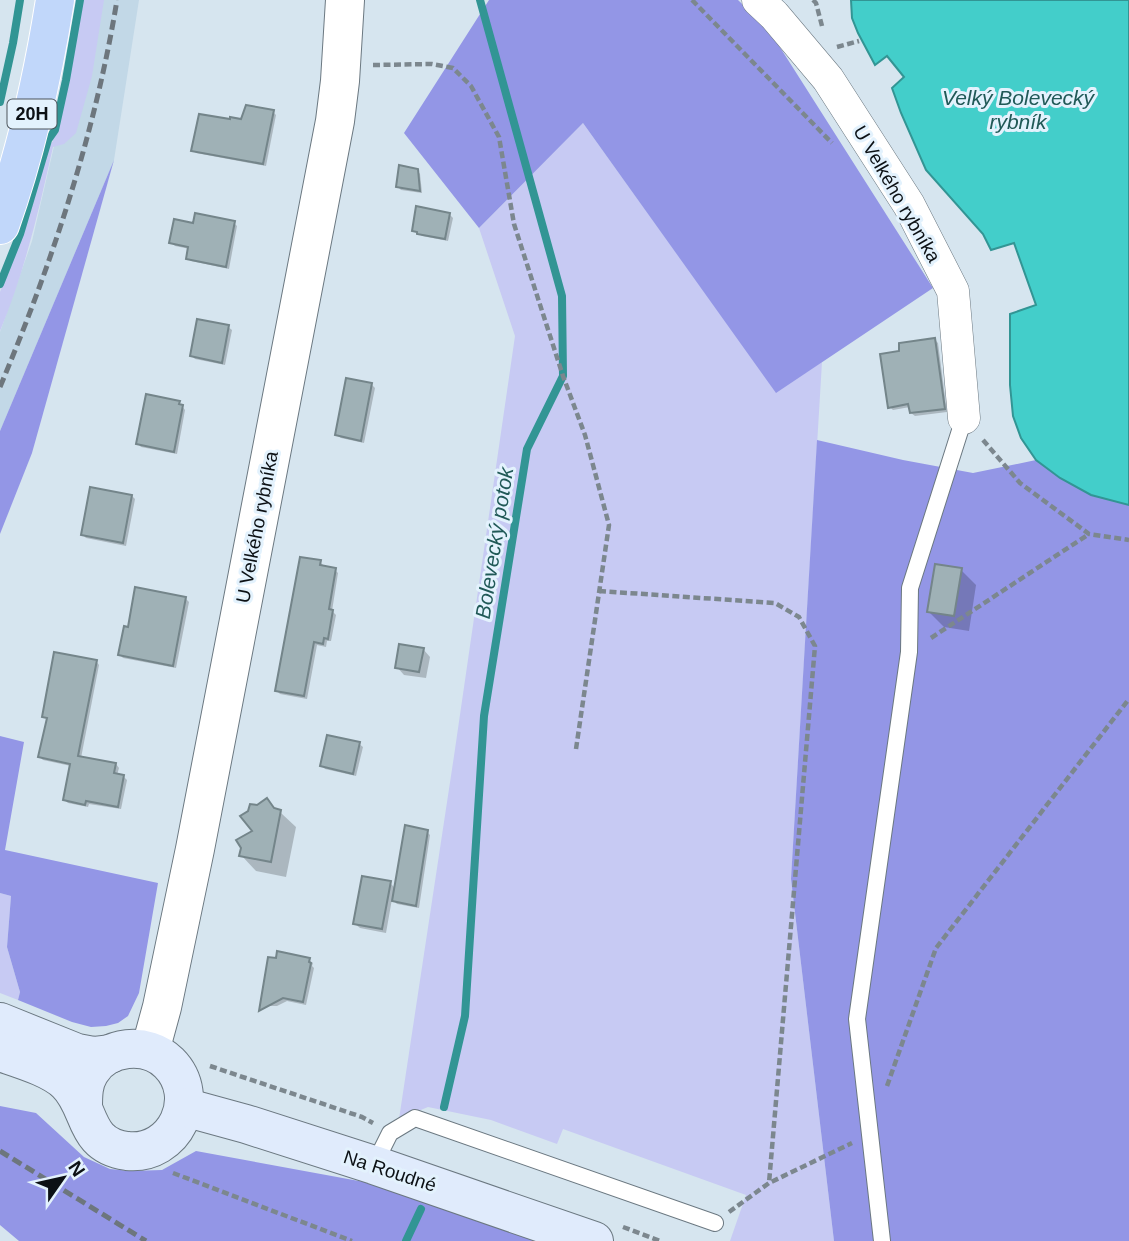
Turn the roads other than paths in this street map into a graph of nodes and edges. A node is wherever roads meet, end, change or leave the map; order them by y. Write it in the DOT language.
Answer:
graph roads {
  1 [pos="55,0"];
  2 [pos="345,0"];
  3 [pos="758,0"];
  4 [pos="0,225"];
  5 [pos="964,418"];
  6 [pos="0,1022"];
  7 [pos="150,1051"];
  8 [pos="0,1052"];
  9 [pos="110,1054"];
  10 [pos="184,1107"];
  11 [pos="83,1108"];
  12 [pos="374,1165"];
  13 [pos="715,1223"];
  14 [pos="594,1241"];
  15 [pos="882,1241"];
  1 -- 4 [label="main road, 20H"];
  2 -- 7 [label="street, U Velkého rybníka"];
  3 -- 5 [label="street, U Velkého rybníka"];
  5 -- 15 [label="lane"];
  6 -- 9 [label="main road"];
  7 -- 9 [label="main road"];
  7 -- 10 [label="main road"];
  8 -- 11 [label="main road"];
  9 -- 11 [label="main road"];
  10 -- 11 [label="main road"];
  10 -- 12 [label="main road, Na Roudné"];
  12 -- 13 [label="lane"];
  12 -- 14 [label="main road, Na Roudné"];
}
